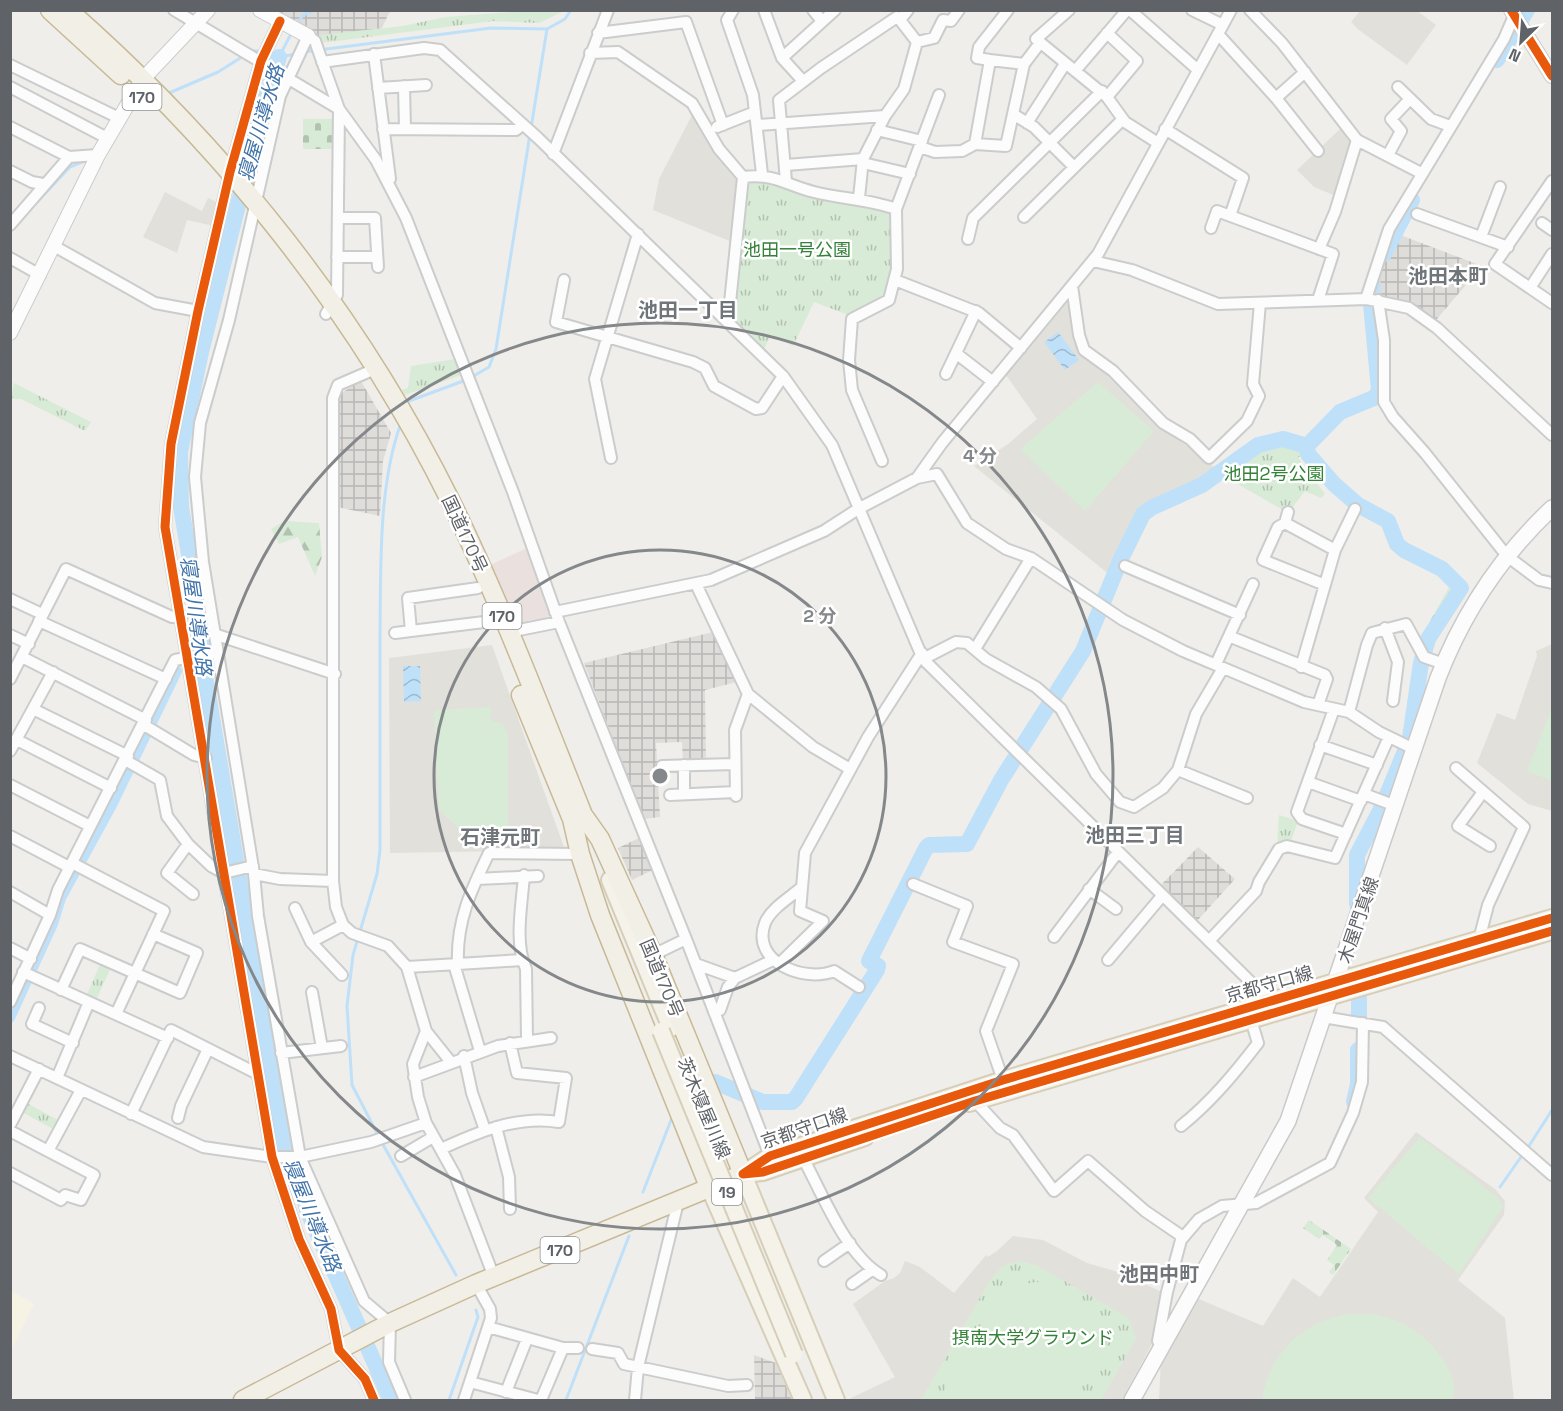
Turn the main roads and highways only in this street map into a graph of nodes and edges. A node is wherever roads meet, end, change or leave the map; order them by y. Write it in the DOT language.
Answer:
graph roads {
  1 [pos="50,10"];
  2 [pos="68,10"];
  3 [pos="139,85"];
  4 [pos="401,421"];
  5 [pos="1552,508"];
  6 [pos="578,817"];
  7 [pos="1552,918"];
  8 [pos="1552,931"];
  9 [pos="1337,981"];
  10 [pos="1328,996"];
  11 [pos="742,1174"];
  12 [pos="710,1189"];
  13 [pos="799,1352"];
  14 [pos="243,1401"];
  15 [pos="803,1401"];
  16 [pos="813,1401"];
  17 [pos="825,1401"];
  18 [pos="836,1401"];
  19 [pos="1132,1401"];
  1 -- 3 [label="highway, 国道170号 / 170"];
  2 -- 3 [label="highway, 国道170号 / 170"];
  3 -- 4 [label="highway, 国道170号 / 170"];
  4 -- 6 [label="highway, 国道170号 / 170"];
  4 -- 6 [label="highway, 国道170号 / 170"];
  5 -- 9 [label="main road, 木屋門真線"];
  6 -- 11 [label="highway, 国道170号 / 170"];
  6 -- 12 [label="highway, 国道170号 / 170"];
  6 -- 13 [label="main road, 茨木寝屋川線 / 19, bridge"];
  7 -- 9 [label="main road, 京都守口線"];
  8 -- 10 [label="main road, 京都守口線"];
  9 -- 10 [label="main road, 木屋門真線"];
  9 -- 11 [label="main road, 京都守口線"];
  10 -- 11 [label="main road, 京都守口線"];
  10 -- 19 [label="main road, 木屋門真線"];
  11 -- 12 [label="highway, 170"];
  11 -- 18 [label="main road, 19"];
  12 -- 14 [label="highway, 170"];
  12 -- 15 [label="main road, 19"];
  13 -- 16 [label="main road, 茨木寝屋川線 / 19"];
  13 -- 17 [label="main road, 茨木寝屋川線 / 19"];
}
